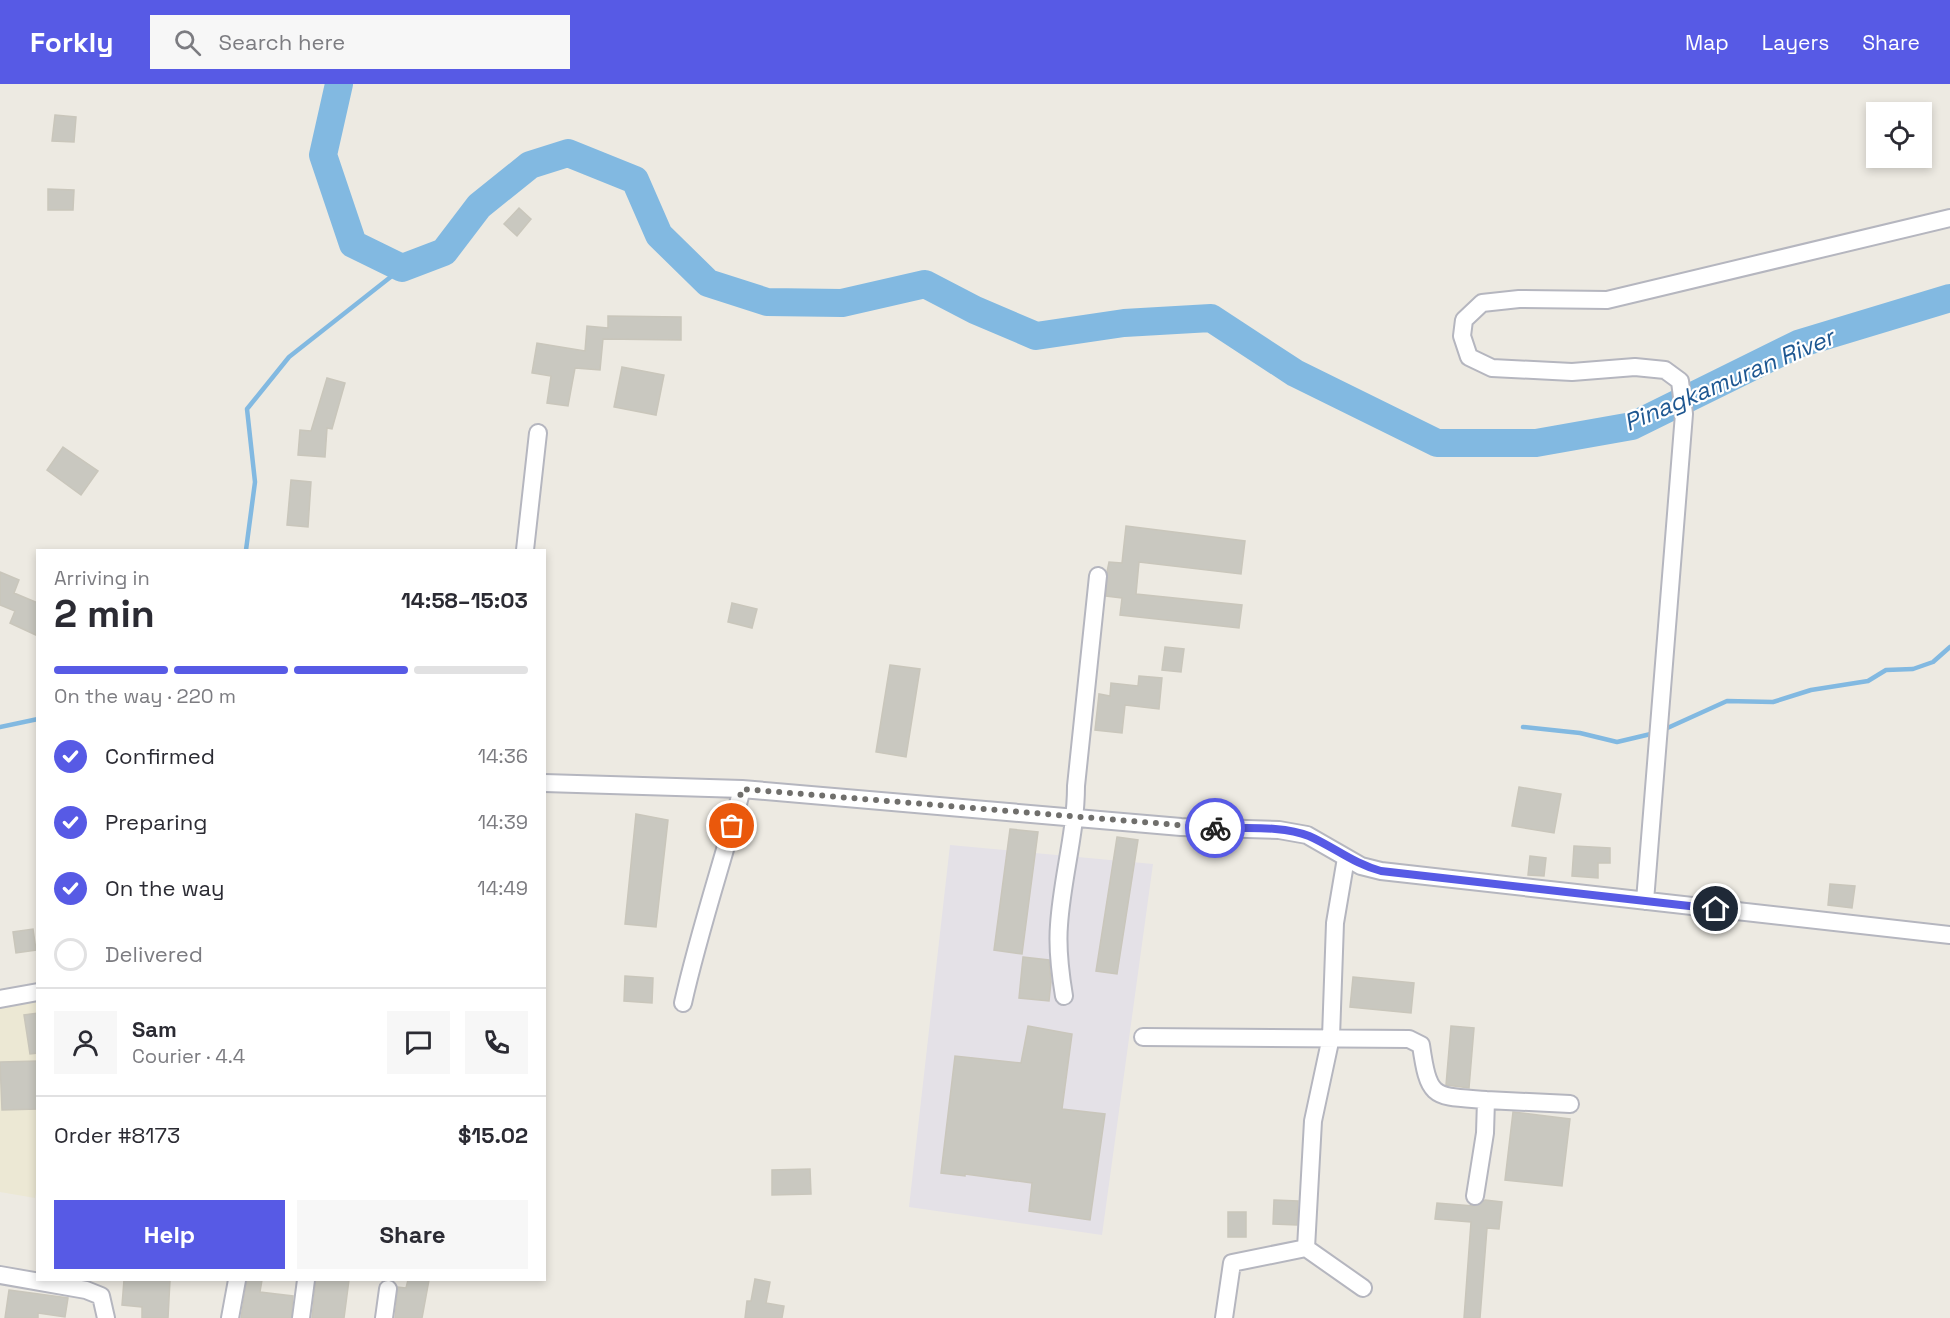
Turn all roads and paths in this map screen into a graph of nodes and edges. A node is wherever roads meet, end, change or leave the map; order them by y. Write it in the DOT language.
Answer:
graph roads {
  1 [pos="1950,218"];
  2 [pos="538,433"];
  3 [pos="525,549"];
  4 [pos="1098,576"];
  5 [pos="546,783"];
  6 [pos="742,789"];
  7 [pos="1076,817"];
  8 [pos="1346,858"];
  9 [pos="1646,902"];
  10 [pos="1950,934"];
  11 [pos="36,992"];
  12 [pos="1064,996"];
  13 [pos="0,999"];
  14 [pos="683,1003"];
  15 [pos="1143,1036"];
  16 [pos="1331,1037"];
  17 [pos="1486,1100"];
  18 [pos="1570,1104"];
  19 [pos="1475,1196"];
  20 [pos="1306,1248"];
  21 [pos="0,1275"];
  22 [pos="237,1281"];
  23 [pos="306,1281"];
  24 [pos="1363,1288"];
  25 [pos="388,1289"];
  26 [pos="106,1318"];
  27 [pos="230,1318"];
  28 [pos="301,1318"];
  29 [pos="384,1318"];
  30 [pos="1224,1318"];
  1 -- 9 [label="street"];
  2 -- 3 [label="street"];
  4 -- 7 [label="street"];
  5 -- 6 [label="street"];
  6 -- 7 [label="street"];
  6 -- 14 [label="street"];
  7 -- 8 [label="street"];
  7 -- 12 [label="street"];
  8 -- 9 [label="street"];
  8 -- 16 [label="street"];
  9 -- 10 [label="street"];
  11 -- 13 [label="street"];
  15 -- 16 [label="street"];
  16 -- 17 [label="street"];
  16 -- 20 [label="street"];
  17 -- 18 [label="street"];
  17 -- 19 [label="street"];
  20 -- 24 [label="street"];
  20 -- 30 [label="street"];
  21 -- 26 [label="street"];
  22 -- 27 [label="street"];
  23 -- 28 [label="street"];
  25 -- 29 [label="street"];
}
